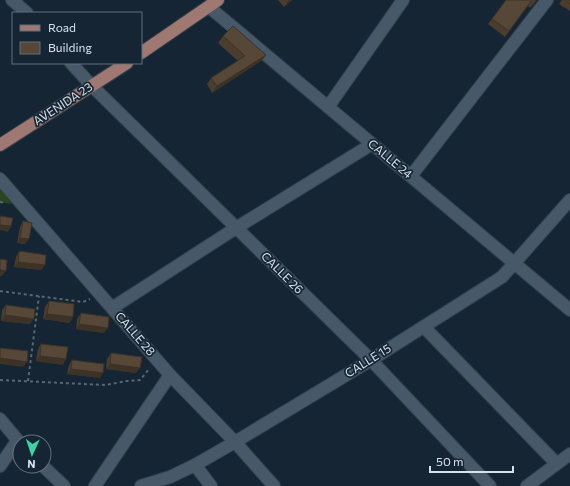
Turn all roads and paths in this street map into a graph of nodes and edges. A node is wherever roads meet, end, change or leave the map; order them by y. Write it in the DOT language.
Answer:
graph roads {
  1 [pos="12,0"];
  2 [pos="403,0"];
  3 [pos="546,0"];
  4 [pos="214,4"];
  5 [pos="26,12"];
  6 [pos="142,52"];
  7 [pos="72,64"];
  8 [pos="125,64"];
  9 [pos="92,86"];
  10 [pos="328,107"];
  11 [pos="372,144"];
  12 [pos="0,145"];
  13 [pos="411,176"];
  14 [pos="0,179"];
  15 [pos="570,200"];
  16 [pos="236,228"];
  17 [pos="514,263"];
  18 [pos="0,292"];
  19 [pos="100,294"];
  20 [pos="39,296"];
  21 [pos="112,308"];
  22 [pos="570,310"];
  23 [pos="424,327"];
  24 [pos="157,360"];
  25 [pos="371,360"];
  26 [pos="170,375"];
  27 [pos="0,380"];
  28 [pos="28,381"];
  29 [pos="0,419"];
  30 [pos="12,434"];
  31 [pos="236,442"];
  32 [pos="12,451"];
  33 [pos="570,454"];
  34 [pos="556,463"];
  35 [pos="195,465"];
  36 [pos="0,466"];
  37 [pos="51,474"];
  38 [pos="64,486"];
  39 [pos="95,486"];
  40 [pos="141,486"];
  41 [pos="211,486"];
  42 [pos="274,486"];
  43 [pos="490,486"];
  44 [pos="527,486"];
  1 -- 5 [label="street"];
  2 -- 10 [label="street"];
  3 -- 13 [label="street"];
  4 -- 6 [label="main road"];
  4 -- 10 [label="street, CALLE 24"];
  7 -- 9 [label="street, CALLE 26"];
  8 -- 9 [label="main road, AVENIDA 23"];
  9 -- 12 [label="main road, AVENIDA 23"];
  9 -- 16 [label="street, CALLE 26"];
  10 -- 11 [label="street, CALLE 24"];
  11 -- 13 [label="street, CALLE 24"];
  11 -- 16 [label="street"];
  13 -- 17 [label="street, CALLE 24"];
  14 -- 19 [label="street, CALLE 28"];
  15 -- 17 [label="street, CALLE 15"];
  16 -- 21 [label="street"];
  16 -- 25 [label="street, CALLE 26"];
  17 -- 22 [label="street, CALLE 24"];
  17 -- 23 [label="street, CALLE 15"];
  18 -- 20 [label="path"];
  19 -- 20 [label="path"];
  19 -- 21 [label="street, CALLE 28"];
  20 -- 28 [label="path"];
  21 -- 24 [label="street, CALLE 28"];
  23 -- 25 [label="street, CALLE 15"];
  23 -- 34 [label="street"];
  24 -- 26 [label="street, CALLE 28"];
  24 -- 28 [label="path"];
  25 -- 31 [label="street, CALLE 15"];
  25 -- 43 [label="street, CALLE 26"];
  26 -- 31 [label="street, CALLE 28"];
  26 -- 39 [label="street"];
  27 -- 28 [label="path"];
  29 -- 30 [label="street"];
  31 -- 35 [label="street, CALLE 15"];
  31 -- 42 [label="street, CALLE 28"];
  32 -- 36 [label="street"];
  33 -- 34 [label="street"];
  34 -- 44 [label="street"];
  35 -- 40 [label="street, CALLE 15"];
  35 -- 41 [label="street"];
  37 -- 38 [label="street"];
}
